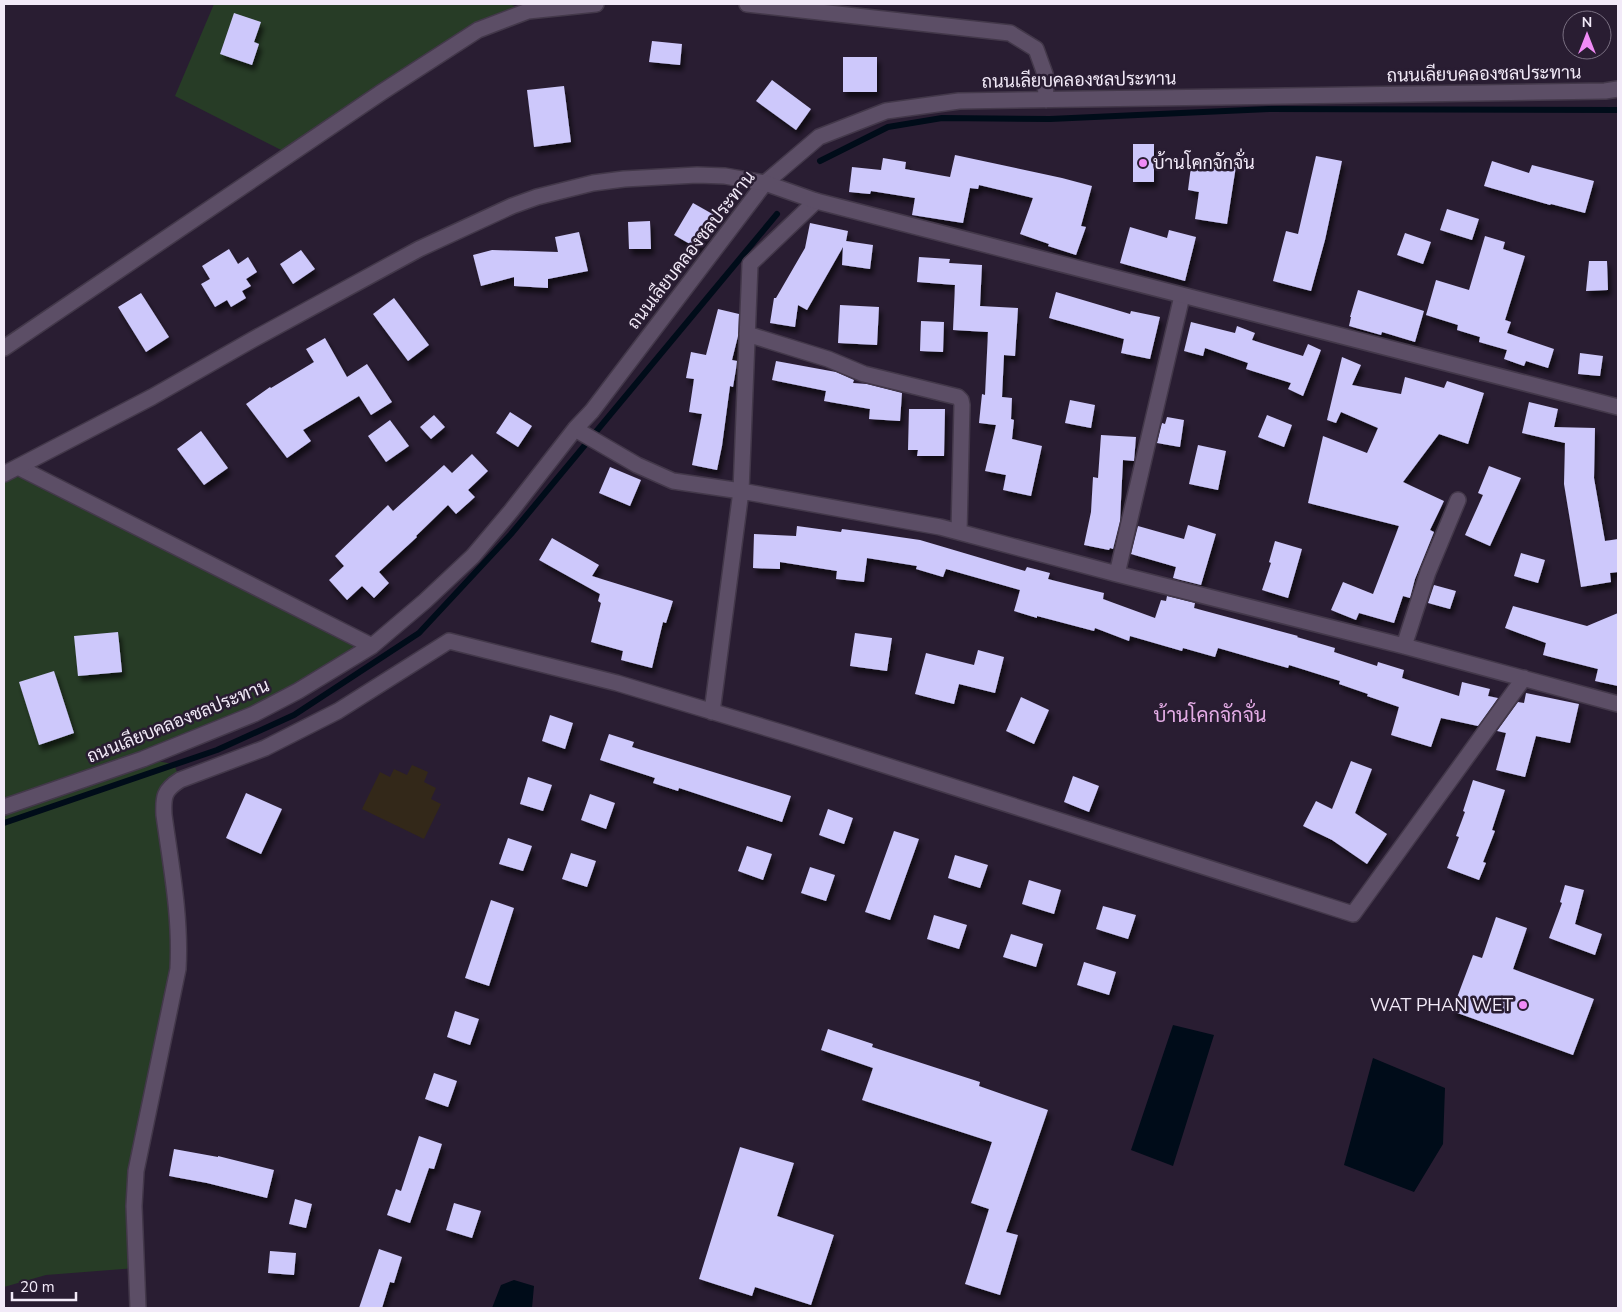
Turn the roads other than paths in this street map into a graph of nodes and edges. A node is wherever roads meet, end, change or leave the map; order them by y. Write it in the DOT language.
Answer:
graph roads {
  1 [pos="596,4"];
  2 [pos="748,4"];
  3 [pos="1618,89"];
  4 [pos="1046,100"];
  5 [pos="765,183"];
  6 [pos="816,201"];
  7 [pos="1182,296"];
  8 [pos="747,334"];
  9 [pos="4,348"];
  10 [pos="1618,407"];
  11 [pos="578,431"];
  12 [pos="18,467"];
  13 [pos="4,474"];
  14 [pos="741,491"];
  15 [pos="1458,500"];
  16 [pos="959,532"];
  17 [pos="1118,574"];
  18 [pos="372,646"];
  19 [pos="1404,646"];
  20 [pos="1524,678"];
  21 [pos="1618,704"];
  22 [pos="712,712"];
  23 [pos="4,806"];
  24 [pos="138,1308"];
  1 -- 9 [label="street"];
  2 -- 4 [label="street"];
  3 -- 4 [label="street, ถนนเลียบคลองชลประทาน"];
  4 -- 5 [label="street, ถนนเลียบคลองชลประทาน"];
  5 -- 6 [label="street"];
  5 -- 11 [label="street, ถนนเลียบคลองชลประทาน"];
  5 -- 12 [label="street"];
  6 -- 7 [label="street"];
  6 -- 8 [label="street"];
  7 -- 10 [label="street"];
  7 -- 17 [label="street"];
  8 -- 14 [label="street"];
  8 -- 16 [label="street"];
  11 -- 14 [label="street"];
  11 -- 18 [label="street, ถนนเลียบคลองชลประทาน"];
  12 -- 13 [label="street"];
  12 -- 18 [label="street"];
  14 -- 16 [label="street"];
  14 -- 22 [label="street"];
  15 -- 19 [label="street"];
  16 -- 17 [label="street"];
  17 -- 19 [label="street"];
  18 -- 23 [label="street, ถนนเลียบคลองชลประทาน"];
  19 -- 20 [label="street"];
  20 -- 21 [label="street"];
  20 -- 22 [label="street"];
  22 -- 24 [label="street"];
}
